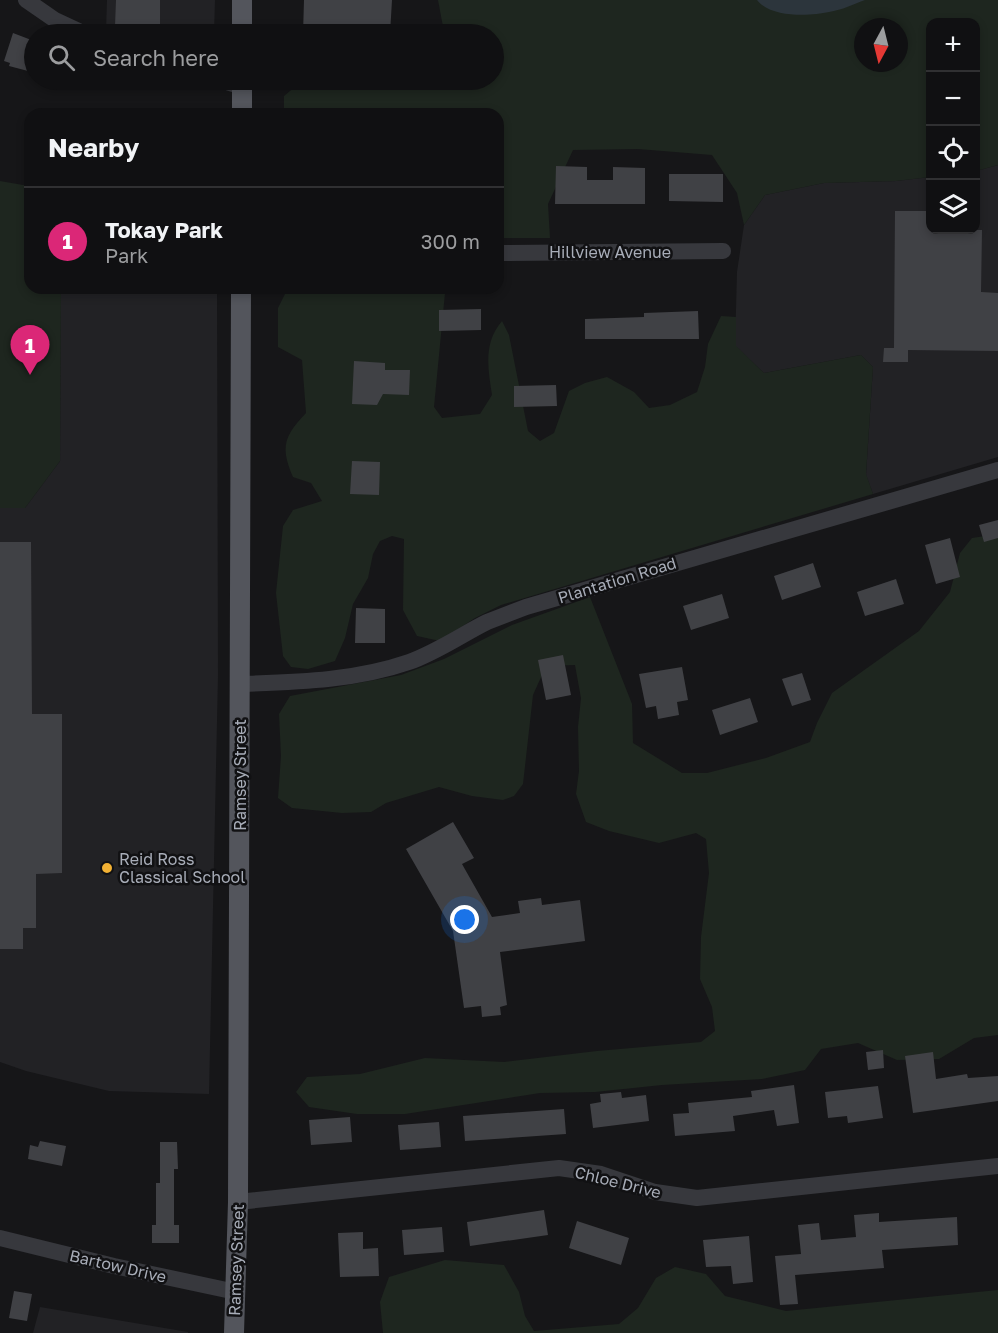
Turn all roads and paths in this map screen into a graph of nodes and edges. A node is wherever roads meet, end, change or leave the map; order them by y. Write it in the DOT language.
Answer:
graph roads {
  1 [pos="26,0"];
  2 [pos="242,0"];
  3 [pos="62,24"];
  4 [pos="242,24"];
  5 [pos="242,90"];
  6 [pos="242,108"];
  7 [pos="723,251"];
  8 [pos="504,253"];
  9 [pos="241,294"];
  10 [pos="998,470"];
  11 [pos="240,684"];
  12 [pos="998,1166"];
  13 [pos="238,1202"];
  14 [pos="0,1238"];
  15 [pos="236,1292"];
  16 [pos="234,1333"];
  1 -- 3 [label="street"];
  2 -- 4 [label="main road"];
  5 -- 6 [label="main road"];
  7 -- 8 [label="street, Hillview Avenue"];
  9 -- 11 [label="main road, Ramsey Street"];
  10 -- 11 [label="street, Plantation Road"];
  11 -- 13 [label="main road, Ramsey Street"];
  12 -- 13 [label="street, Chloe Drive"];
  13 -- 15 [label="main road, Ramsey Street"];
  14 -- 15 [label="street, Bartow Drive"];
  15 -- 16 [label="main road, Ramsey Street"];
}
